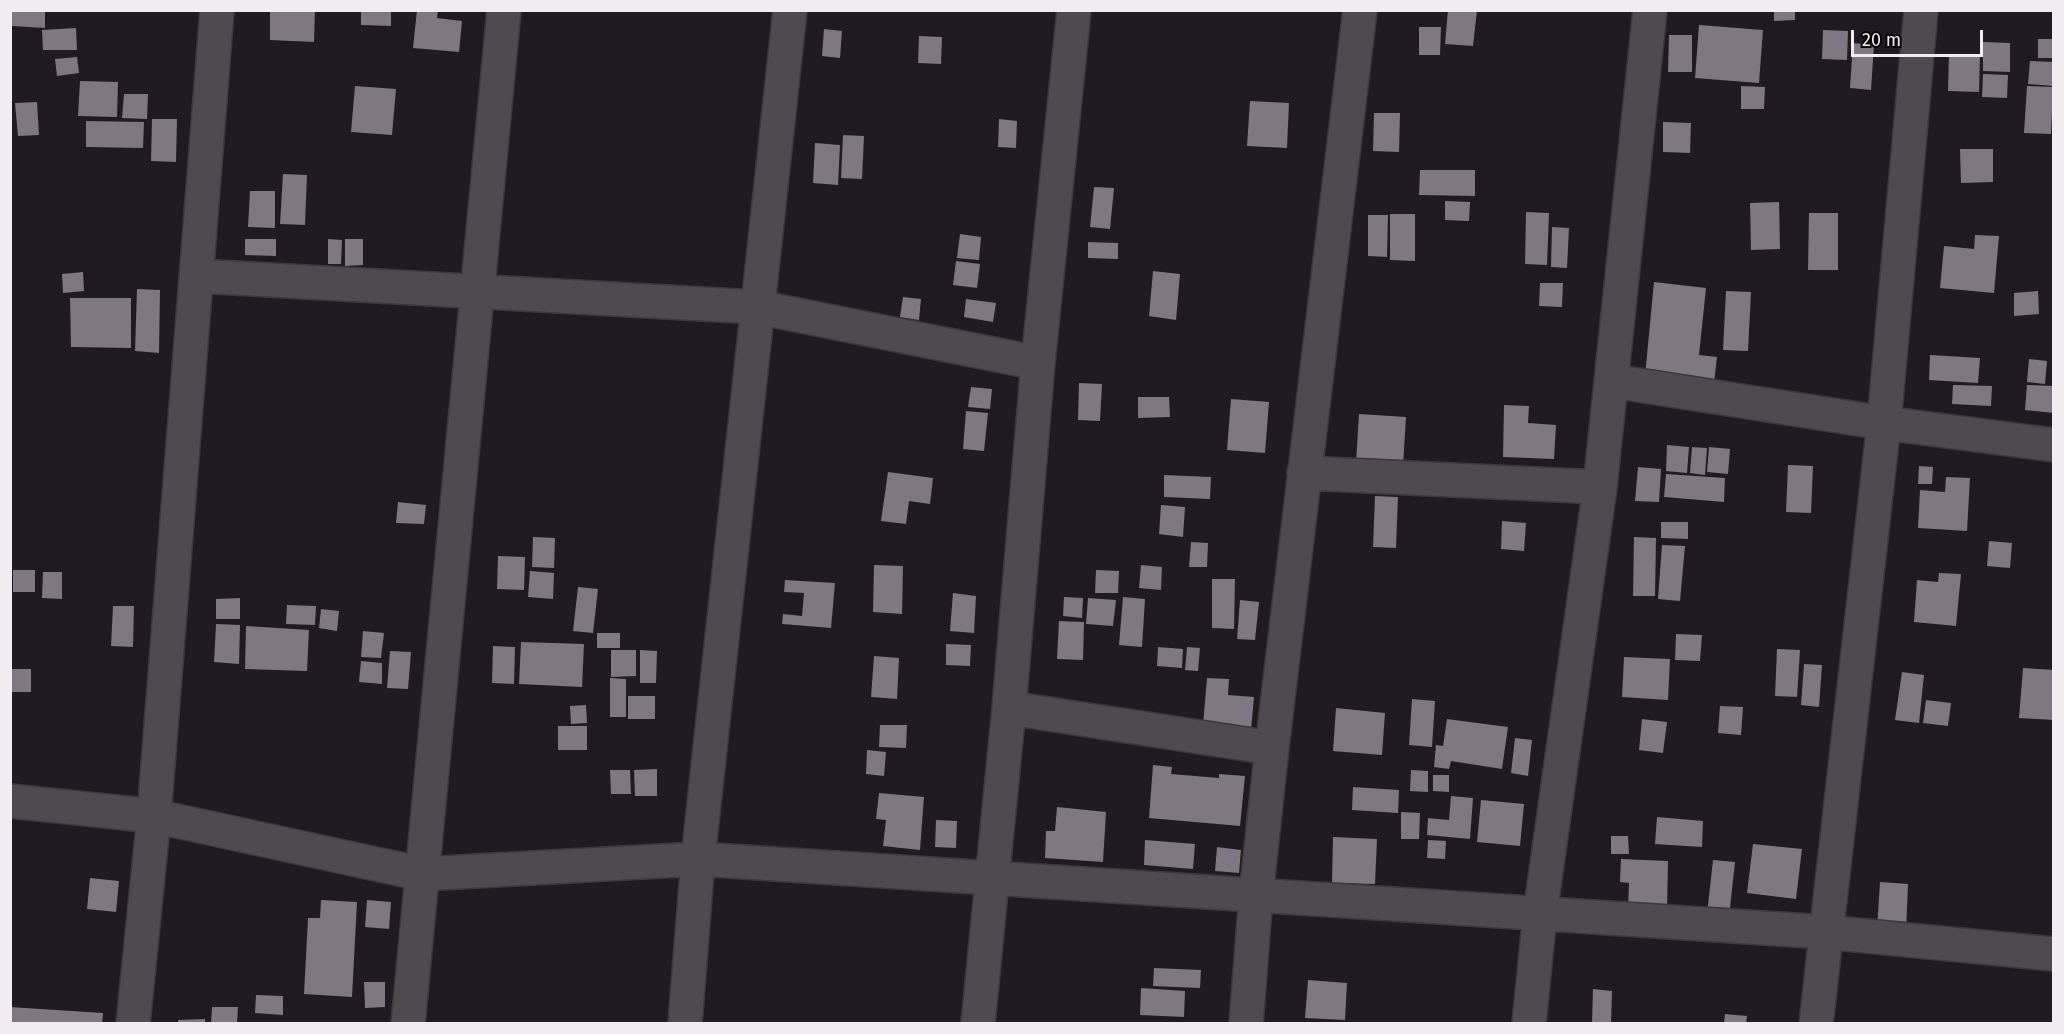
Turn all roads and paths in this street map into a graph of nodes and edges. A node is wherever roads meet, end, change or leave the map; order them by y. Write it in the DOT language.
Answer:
graph roads {
  1 [pos="217,10"];
  2 [pos="504,10"];
  3 [pos="790,10"];
  4 [pos="1074,10"];
  5 [pos="1360,10"];
  6 [pos="1650,10"];
  7 [pos="1921,10"];
  8 [pos="198,276"];
  9 [pos="477,291"];
  10 [pos="757,307"];
  11 [pos="1038,363"];
  12 [pos="1612,381"];
  13 [pos="1884,423"];
  14 [pos="2054,445"];
  15 [pos="1304,473"];
  16 [pos="1600,487"];
  17 [pos="1009,708"];
  18 [pos="1272,748"];
  19 [pos="10,801"];
  20 [pos="154,816"];
  21 [pos="698,859"];
  22 [pos="422,874"];
  23 [pos="992,878"];
  24 [pos="1256,895"];
  25 [pos="1540,914"];
  26 [pos="1825,932"];
  27 [pos="2054,954"];
  28 [pos="133,1023"];
  29 [pos="408,1023"];
  30 [pos="685,1023"];
  31 [pos="978,1023"];
  32 [pos="1246,1023"];
  33 [pos="1529,1023"];
  34 [pos="1816,1023"];
  1 -- 8 [label="street"];
  2 -- 9 [label="street"];
  3 -- 10 [label="street"];
  4 -- 11 [label="street"];
  5 -- 15 [label="street"];
  6 -- 12 [label="street"];
  7 -- 13 [label="street"];
  8 -- 9 [label="street"];
  8 -- 20 [label="street"];
  9 -- 10 [label="street"];
  9 -- 22 [label="street"];
  10 -- 11 [label="street"];
  10 -- 21 [label="street"];
  11 -- 17 [label="street"];
  12 -- 13 [label="street"];
  12 -- 16 [label="street"];
  13 -- 14 [label="street"];
  13 -- 26 [label="street"];
  15 -- 16 [label="street"];
  15 -- 18 [label="street"];
  16 -- 25 [label="street"];
  17 -- 18 [label="street"];
  17 -- 23 [label="street"];
  18 -- 24 [label="street"];
  19 -- 20 [label="street"];
  20 -- 22 [label="street"];
  20 -- 28 [label="street"];
  21 -- 22 [label="street"];
  21 -- 23 [label="street"];
  21 -- 30 [label="street"];
  22 -- 29 [label="street"];
  23 -- 24 [label="street"];
  23 -- 31 [label="street"];
  24 -- 25 [label="street"];
  24 -- 32 [label="street"];
  25 -- 26 [label="street"];
  25 -- 33 [label="street"];
  26 -- 27 [label="street"];
  26 -- 34 [label="street"];
}
